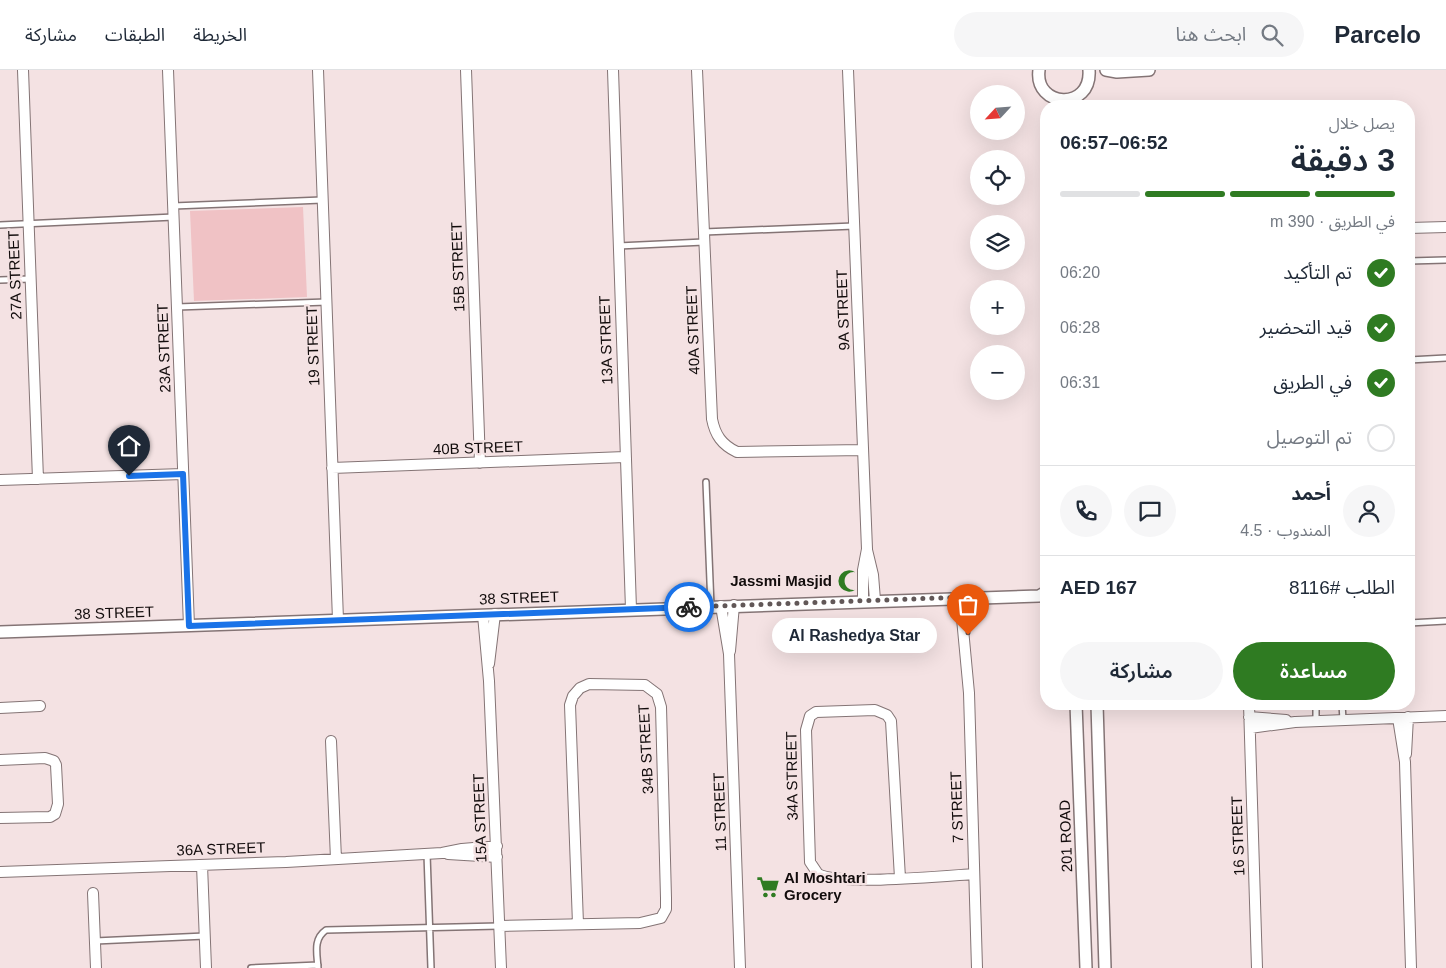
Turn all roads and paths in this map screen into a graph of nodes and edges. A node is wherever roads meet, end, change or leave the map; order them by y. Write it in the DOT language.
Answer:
graph roads {
  1 [pos="23,70"];
  2 [pos="168,70"];
  3 [pos="318,70"];
  4 [pos="466,70"];
  5 [pos="613,70"];
  6 [pos="697,70"];
  7 [pos="848,70"];
  8 [pos="1040,70"];
  9 [pos="1089,70"];
  10 [pos="1149,70"];
  11 [pos="1111,71"];
  12 [pos="1087,85"];
  13 [pos="1053,100"];
  14 [pos="1064,100"];
  15 [pos="1079,100"];
  16 [pos="322,200"];
  17 [pos="174,206"];
  18 [pos="174,217"];
  19 [pos="28,224"];
  20 [pos="0,225"];
  21 [pos="854,226"];
  22 [pos="1446,227"];
  23 [pos="1415,228"];
  24 [pos="704,237"];
  25 [pos="617,246"];
  26 [pos="1446,260"];
  27 [pos="1415,261"];
  28 [pos="30,279"];
  29 [pos="0,280"];
  30 [pos="326,302"];
  31 [pos="177,307"];
  32 [pos="1446,358"];
  33 [pos="1415,360"];
  34 [pos="863,450"];
  35 [pos="625,457"];
  36 [pos="480,463"];
  37 [pos="332,468"];
  38 [pos="183,474"];
  39 [pos="38,479"];
  40 [pos="0,480"];
  41 [pos="706,482"];
  42 [pos="1040,596"];
  43 [pos="964,597"];
  44 [pos="869,600"];
  45 [pos="734,605"];
  46 [pos="716,606"];
  47 [pos="631,609"];
  48 [pos="495,614"];
  49 [pos="482,615"];
  50 [pos="338,620"];
  51 [pos="1446,621"];
  52 [pos="1415,623"];
  53 [pos="189,626"];
  54 [pos="0,632"];
  55 [pos="729,654"];
  56 [pos="488,668"];
  57 [pos="40,706"];
  58 [pos="0,708"];
  59 [pos="1076,710"];
  60 [pos="1097,710"];
  61 [pos="1249,710"];
  62 [pos="1316,710"];
  63 [pos="1342,710"];
  64 [pos="1446,716"];
  65 [pos="1249,717"];
  66 [pos="1403,718"];
  67 [pos="1343,720"];
  68 [pos="1316,721"];
  69 [pos="1295,722"];
  70 [pos="1250,728"];
  71 [pos="331,740"];
  72 [pos="0,760"];
  73 [pos="0,818"];
  74 [pos="497,852"];
  75 [pos="427,854"];
  76 [pos="336,859"];
  77 [pos="202,864"];
  78 [pos="0,872"];
  79 [pos="974,874"];
  80 [pos="900,878"];
  81 [pos="93,893"];
  82 [pos="578,924"];
  83 [pos="500,926"];
  84 [pos="429,927"];
  85 [pos="205,936"];
  86 [pos="96,941"];
  87 [pos="1410,966"];
  88 [pos="318,967"];
  89 [pos="96,968"];
  90 [pos="206,968"];
  91 [pos="251,968"];
  92 [pos="431,968"];
  93 [pos="501,968"];
  94 [pos="740,968"];
  95 [pos="978,968"];
  96 [pos="1086,968"];
  97 [pos="1104,968"];
  98 [pos="1257,968"];
  1 -- 19 [label="street, 27A STREET"];
  2 -- 17 [label="street, 23A STREET"];
  3 -- 16 [label="street, 19 STREET"];
  4 -- 36 [label="street, 15B STREET"];
  5 -- 25 [label="street, 13A STREET"];
  6 -- 24 [label="street, 40A STREET"];
  7 -- 21 [label="street, 9A STREET"];
  8 -- 13 [label="street"];
  9 -- 12 [label="street"];
  10 -- 11 [label="street"];
  11 -- 12 [label="street"];
  12 -- 15 [label="street"];
  14 -- 15 [label="street"];
  16 -- 17 [label="lane"];
  16 -- 30 [label="street, 19 STREET"];
  17 -- 18 [label="street, 23A STREET"];
  18 -- 19 [label="lane"];
  18 -- 31 [label="street, 23A STREET"];
  19 -- 20 [label="lane"];
  19 -- 28 [label="street, 27A STREET"];
  21 -- 24 [label="lane"];
  21 -- 34 [label="street, 9A STREET"];
  22 -- 23 [label="street"];
  24 -- 25 [label="lane"];
  24 -- 34 [label="street, 40A STREET"];
  25 -- 35 [label="street, 13A STREET"];
  26 -- 27 [label="lane"];
  28 -- 29 [label="lane"];
  28 -- 39 [label="street, 27A STREET"];
  30 -- 31 [label="lane"];
  30 -- 37 [label="street, 19 STREET"];
  31 -- 38 [label="street, 23A STREET"];
  32 -- 33 [label="lane"];
  34 -- 44 [label="street, 9A STREET"];
  35 -- 36 [label="street, 40B STREET"];
  35 -- 47 [label="street, 13A STREET"];
  36 -- 37 [label="street, 40B STREET"];
  37 -- 50 [label="street, 19 STREET"];
  38 -- 39 [label="street"];
  38 -- 53 [label="street, 23A STREET"];
  39 -- 40 [label="street"];
  41 -- 46 [label="lane"];
  42 -- 43 [label="street, 38 STREET"];
  43 -- 44 [label="street, 38 STREET"];
  43 -- 79 [label="street, 7 STREET"];
  44 -- 45 [label="street, 38 STREET"];
  45 -- 46 [label="street, 38 STREET"];
  45 -- 55 [label="street, 11 STREET"];
  46 -- 47 [label="street, 38 STREET"];
  46 -- 55 [label="street, 11 STREET"];
  47 -- 48 [label="street, 38 STREET"];
  48 -- 49 [label="street, 38 STREET"];
  48 -- 56 [label="street, 15A STREET"];
  49 -- 50 [label="street, 38 STREET"];
  49 -- 56 [label="street, 15A STREET"];
  50 -- 53 [label="street, 38 STREET"];
  51 -- 52 [label="lane"];
  53 -- 54 [label="street, 38 STREET"];
  55 -- 94 [label="street, 11 STREET"];
  56 -- 74 [label="street, 15A STREET"];
  57 -- 58 [label="street"];
  59 -- 96 [label="street, 201 ROAD"];
  60 -- 97 [label="street"];
  61 -- 65 [label="street, 16 STREET"];
  62 -- 68 [label="lane"];
  63 -- 67 [label="lane"];
  64 -- 66 [label="street"];
  65 -- 69 [label="street"];
  65 -- 70 [label="street, 16 STREET"];
  66 -- 67 [label="street"];
  66 -- 87 [label="street"];
  67 -- 68 [label="street"];
  68 -- 69 [label="street"];
  69 -- 70 [label="street"];
  70 -- 98 [label="street, 16 STREET"];
  71 -- 76 [label="street"];
  72 -- 73 [label="street"];
  74 -- 75 [label="street, 36A STREET"];
  74 -- 83 [label="street, 15A STREET"];
  75 -- 76 [label="street, 36A STREET"];
  75 -- 84 [label="lane"];
  76 -- 77 [label="street, 36A STREET"];
  77 -- 78 [label="street, 36A STREET"];
  77 -- 85 [label="street"];
  79 -- 80 [label="street, 34A STREET"];
  79 -- 95 [label="street, 7 STREET"];
  80 -- 80 [label="street, 34A STREET"];
  81 -- 86 [label="street"];
  82 -- 82 [label="street, 34B STREET"];
  82 -- 83 [label="street, 34B STREET"];
  83 -- 84 [label="lane"];
  83 -- 93 [label="street, 15A STREET"];
  84 -- 88 [label="lane"];
  84 -- 92 [label="lane"];
  85 -- 86 [label="lane"];
  85 -- 90 [label="street"];
  86 -- 89 [label="street"];
  88 -- 91 [label="lane"];
}
